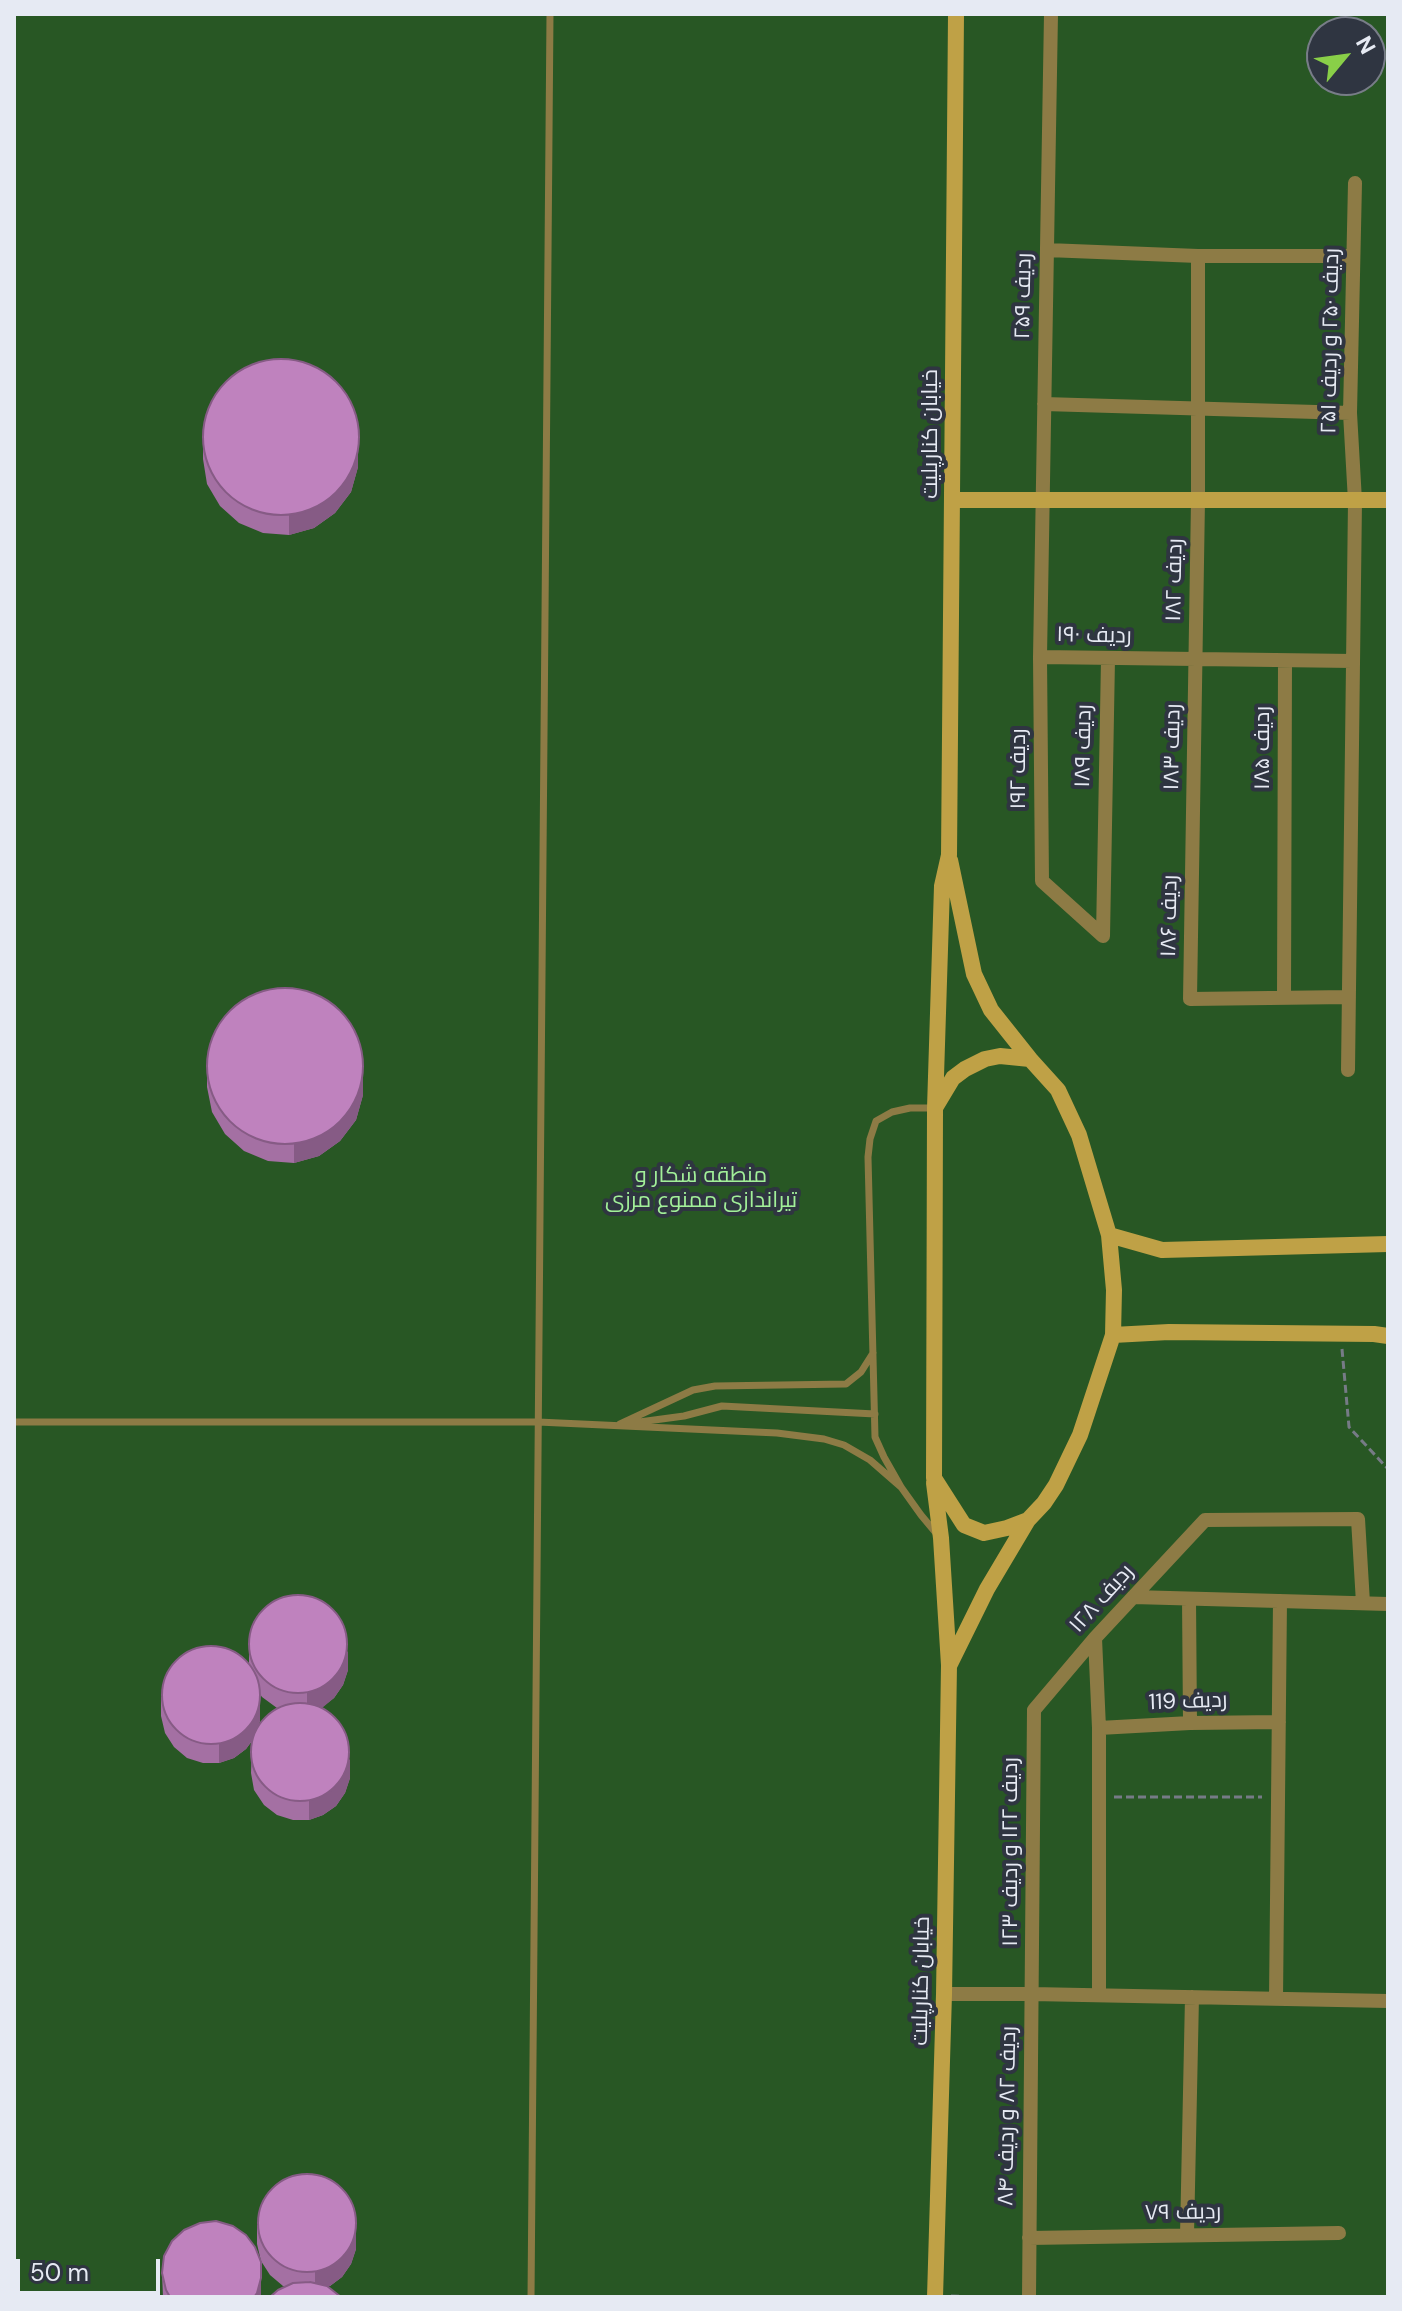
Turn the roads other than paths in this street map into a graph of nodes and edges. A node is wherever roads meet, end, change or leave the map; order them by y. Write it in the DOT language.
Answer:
graph roads {
  1 [pos="550,14"];
  2 [pos="956,14"];
  3 [pos="1051,14"];
  4 [pos="1355,183"];
  5 [pos="1047,250"];
  6 [pos="1198,256"];
  7 [pos="1353,256"];
  8 [pos="1044,404"];
  9 [pos="1198,409"];
  10 [pos="1350,413"];
  11 [pos="952,500"];
  12 [pos="1043,500"];
  13 [pos="1198,500"];
  14 [pos="1388,500"];
  15 [pos="1355,501"];
  16 [pos="1040,657"];
  17 [pos="1108,659"];
  18 [pos="1196,660"];
  19 [pos="1285,661"];
  20 [pos="1353,661"];
  21 [pos="1194,833"];
  22 [pos="949,855"];
  23 [pos="1103,936"];
  24 [pos="1284,996"];
  25 [pos="1349,997"];
  26 [pos="1030,1059"];
  27 [pos="1348,1070"];
  28 [pos="935,1108"];
  29 [pos="1109,1235"];
  30 [pos="1388,1244"];
  31 [pos="1113,1335"];
  32 [pos="1388,1336"];
  33 [pos="873,1352"];
  34 [pos="875,1414"];
  35 [pos="14,1422"];
  36 [pos="538,1422"];
  37 [pos="614,1426"];
  38 [pos="934,1478"];
  39 [pos="901,1487"];
  40 [pos="1028,1520"];
  41 [pos="941,1538"];
  42 [pos="1133,1597"];
  43 [pos="1189,1599"];
  44 [pos="1280,1601"];
  45 [pos="1363,1603"];
  46 [pos="1388,1604"];
  47 [pos="1095,1638"];
  48 [pos="949,1665"];
  49 [pos="1034,1710"];
  50 [pos="1279,1722"];
  51 [pos="1190,1723"];
  52 [pos="1099,1728"];
  53 [pos="944,1994"];
  54 [pos="1032,1994"];
  55 [pos="1099,1995"];
  56 [pos="1192,1997"];
  57 [pos="1276,1999"];
  58 [pos="1388,2001"];
  59 [pos="1339,2233"];
  60 [pos="1187,2235"];
  61 [pos="1029,2238"];
  62 [pos="531,2297"];
  63 [pos="935,2297"];
  64 [pos="1029,2297"];
  1 -- 36 [label="lane"];
  2 -- 11 [label="main road, خیابان کنارپلیت"];
  3 -- 5 [label="street, ردیف ۲۵۹"];
  4 -- 7 [label="street, ردیف ۲۵۰ و ردیف ۲۵۱"];
  5 -- 6 [label="street"];
  5 -- 8 [label="street, ردیف ۲۵۹"];
  6 -- 7 [label="street"];
  6 -- 9 [label="street, ردیف ۱۸۲"];
  7 -- 10 [label="street, ردیف ۲۵۰ و ردیف ۲۵۱"];
  8 -- 9 [label="street"];
  8 -- 12 [label="street, ردیف ۲۵۹"];
  9 -- 10 [label="street"];
  9 -- 13 [label="street, ردیف ۱۸۲"];
  10 -- 15 [label="street, ردیف ۲۵۰ و ردیف ۲۵۱"];
  11 -- 12 [label="main road"];
  11 -- 22 [label="main road, خیابان کنارپلیت"];
  12 -- 13 [label="main road"];
  12 -- 16 [label="street, ردیف ۱۹۲"];
  13 -- 15 [label="main road"];
  13 -- 18 [label="street, ردیف ۱۸۲"];
  14 -- 15 [label="main road"];
  15 -- 20 [label="street, ردیف ۲۵۰ و ردیف ۲۵۱"];
  16 -- 17 [label="street, ردیف ۱۹۰"];
  16 -- 23 [label="street, ردیف ۱۹۲"];
  17 -- 18 [label="street, ردیف ۱۹۰"];
  17 -- 23 [label="street, ردیف ۱۸۹"];
  18 -- 19 [label="street, ردیف ۱۹۰"];
  18 -- 21 [label="street, ردیف ۱۸۳"];
  19 -- 20 [label="street, ردیف ۱۹۰"];
  19 -- 24 [label="street, ردیف ۱۸۵"];
  20 -- 25 [label="street, ردیف ۲۵۰ و ردیف ۲۵۱"];
  21 -- 24 [label="street, ردیف ۱۸۶"];
  22 -- 26 [label="main road, خیابان کنارپلیت"];
  22 -- 28 [label="main road, خیابان کنارپلیت"];
  24 -- 25 [label="street"];
  25 -- 27 [label="street, ردیف ۲۵۰ و ردیف ۲۵۱"];
  26 -- 28 [label="main road"];
  26 -- 29 [label="main road, خیابان کنارپلیت"];
  28 -- 33 [label="lane"];
  28 -- 38 [label="main road, خیابان کنارپلیت"];
  29 -- 30 [label="main road"];
  29 -- 31 [label="main road, خیابان کنارپلیت"];
  31 -- 32 [label="main road"];
  31 -- 40 [label="main road, خیابان کنارپلیت"];
  33 -- 34 [label="lane"];
  33 -- 37 [label="lane"];
  34 -- 37 [label="lane"];
  34 -- 39 [label="lane"];
  35 -- 36 [label="lane"];
  36 -- 37 [label="lane"];
  36 -- 62 [label="lane"];
  37 -- 39 [label="lane"];
  38 -- 40 [label="main road"];
  38 -- 41 [label="main road, خیابان کنارپلیت"];
  39 -- 41 [label="lane"];
  40 -- 48 [label="main road, خیابان کنارپلیت"];
  41 -- 48 [label="main road, خیابان کنارپلیت"];
  42 -- 43 [label="street"];
  42 -- 45 [label="street, ردیف ۱۲۸"];
  42 -- 47 [label="street, ردیف ۱۲۸"];
  43 -- 44 [label="street"];
  43 -- 51 [label="street"];
  44 -- 45 [label="street"];
  44 -- 50 [label="street"];
  45 -- 46 [label="street"];
  47 -- 49 [label="street, ردیف ۱۲۸"];
  47 -- 52 [label="street"];
  48 -- 53 [label="main road, خیابان کنارپلیت"];
  49 -- 54 [label="street, ردیف ۱۲۲ و ردیف ۱۲۳"];
  50 -- 51 [label="street, ردیف 119"];
  50 -- 57 [label="street"];
  51 -- 52 [label="street, ردیف 119"];
  52 -- 55 [label="street"];
  53 -- 54 [label="street"];
  53 -- 63 [label="main road, خیابان کنارپلیت"];
  54 -- 55 [label="street"];
  54 -- 61 [label="street, ردیف ۸۲ و ردیف ۸۴"];
  55 -- 56 [label="street"];
  56 -- 57 [label="street"];
  56 -- 60 [label="street"];
  57 -- 58 [label="street"];
  59 -- 60 [label="street, ردیف ۷۹"];
  60 -- 61 [label="street, ردیف ۷۹"];
  61 -- 64 [label="street, ردیف ۸۲ و ردیف ۸۴"];
}
